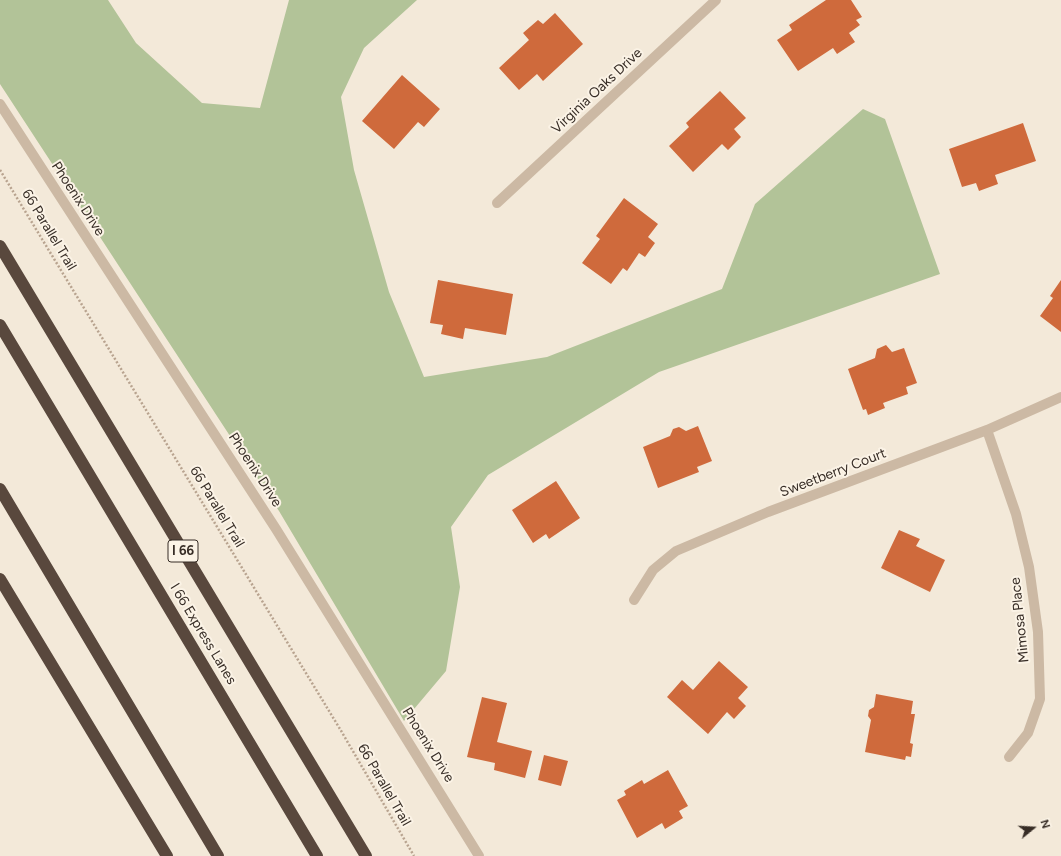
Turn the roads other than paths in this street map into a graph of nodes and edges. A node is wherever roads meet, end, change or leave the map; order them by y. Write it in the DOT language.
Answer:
graph roads {
  1 [pos="716,0"];
  2 [pos="0,104"];
  3 [pos="497,203"];
  4 [pos="0,246"];
  5 [pos="0,325"];
  6 [pos="1061,397"];
  7 [pos="987,430"];
  8 [pos="0,489"];
  9 [pos="0,579"];
  10 [pos="634,600"];
  11 [pos="1009,757"];
  12 [pos="167,856"];
  13 [pos="218,856"];
  14 [pos="317,856"];
  15 [pos="366,856"];
  16 [pos="479,856"];
  1 -- 3 [label="street, Virginia Oaks Drive"];
  2 -- 16 [label="street, Phoenix Drive"];
  4 -- 15 [label="highway, I 66"];
  5 -- 14 [label="highway, I 66 Express Lanes"];
  6 -- 7 [label="street, Sweetberry Court"];
  7 -- 10 [label="street, Sweetberry Court"];
  7 -- 11 [label="street, Mimosa Place"];
  8 -- 13 [label="highway"];
  9 -- 12 [label="highway"];
}
